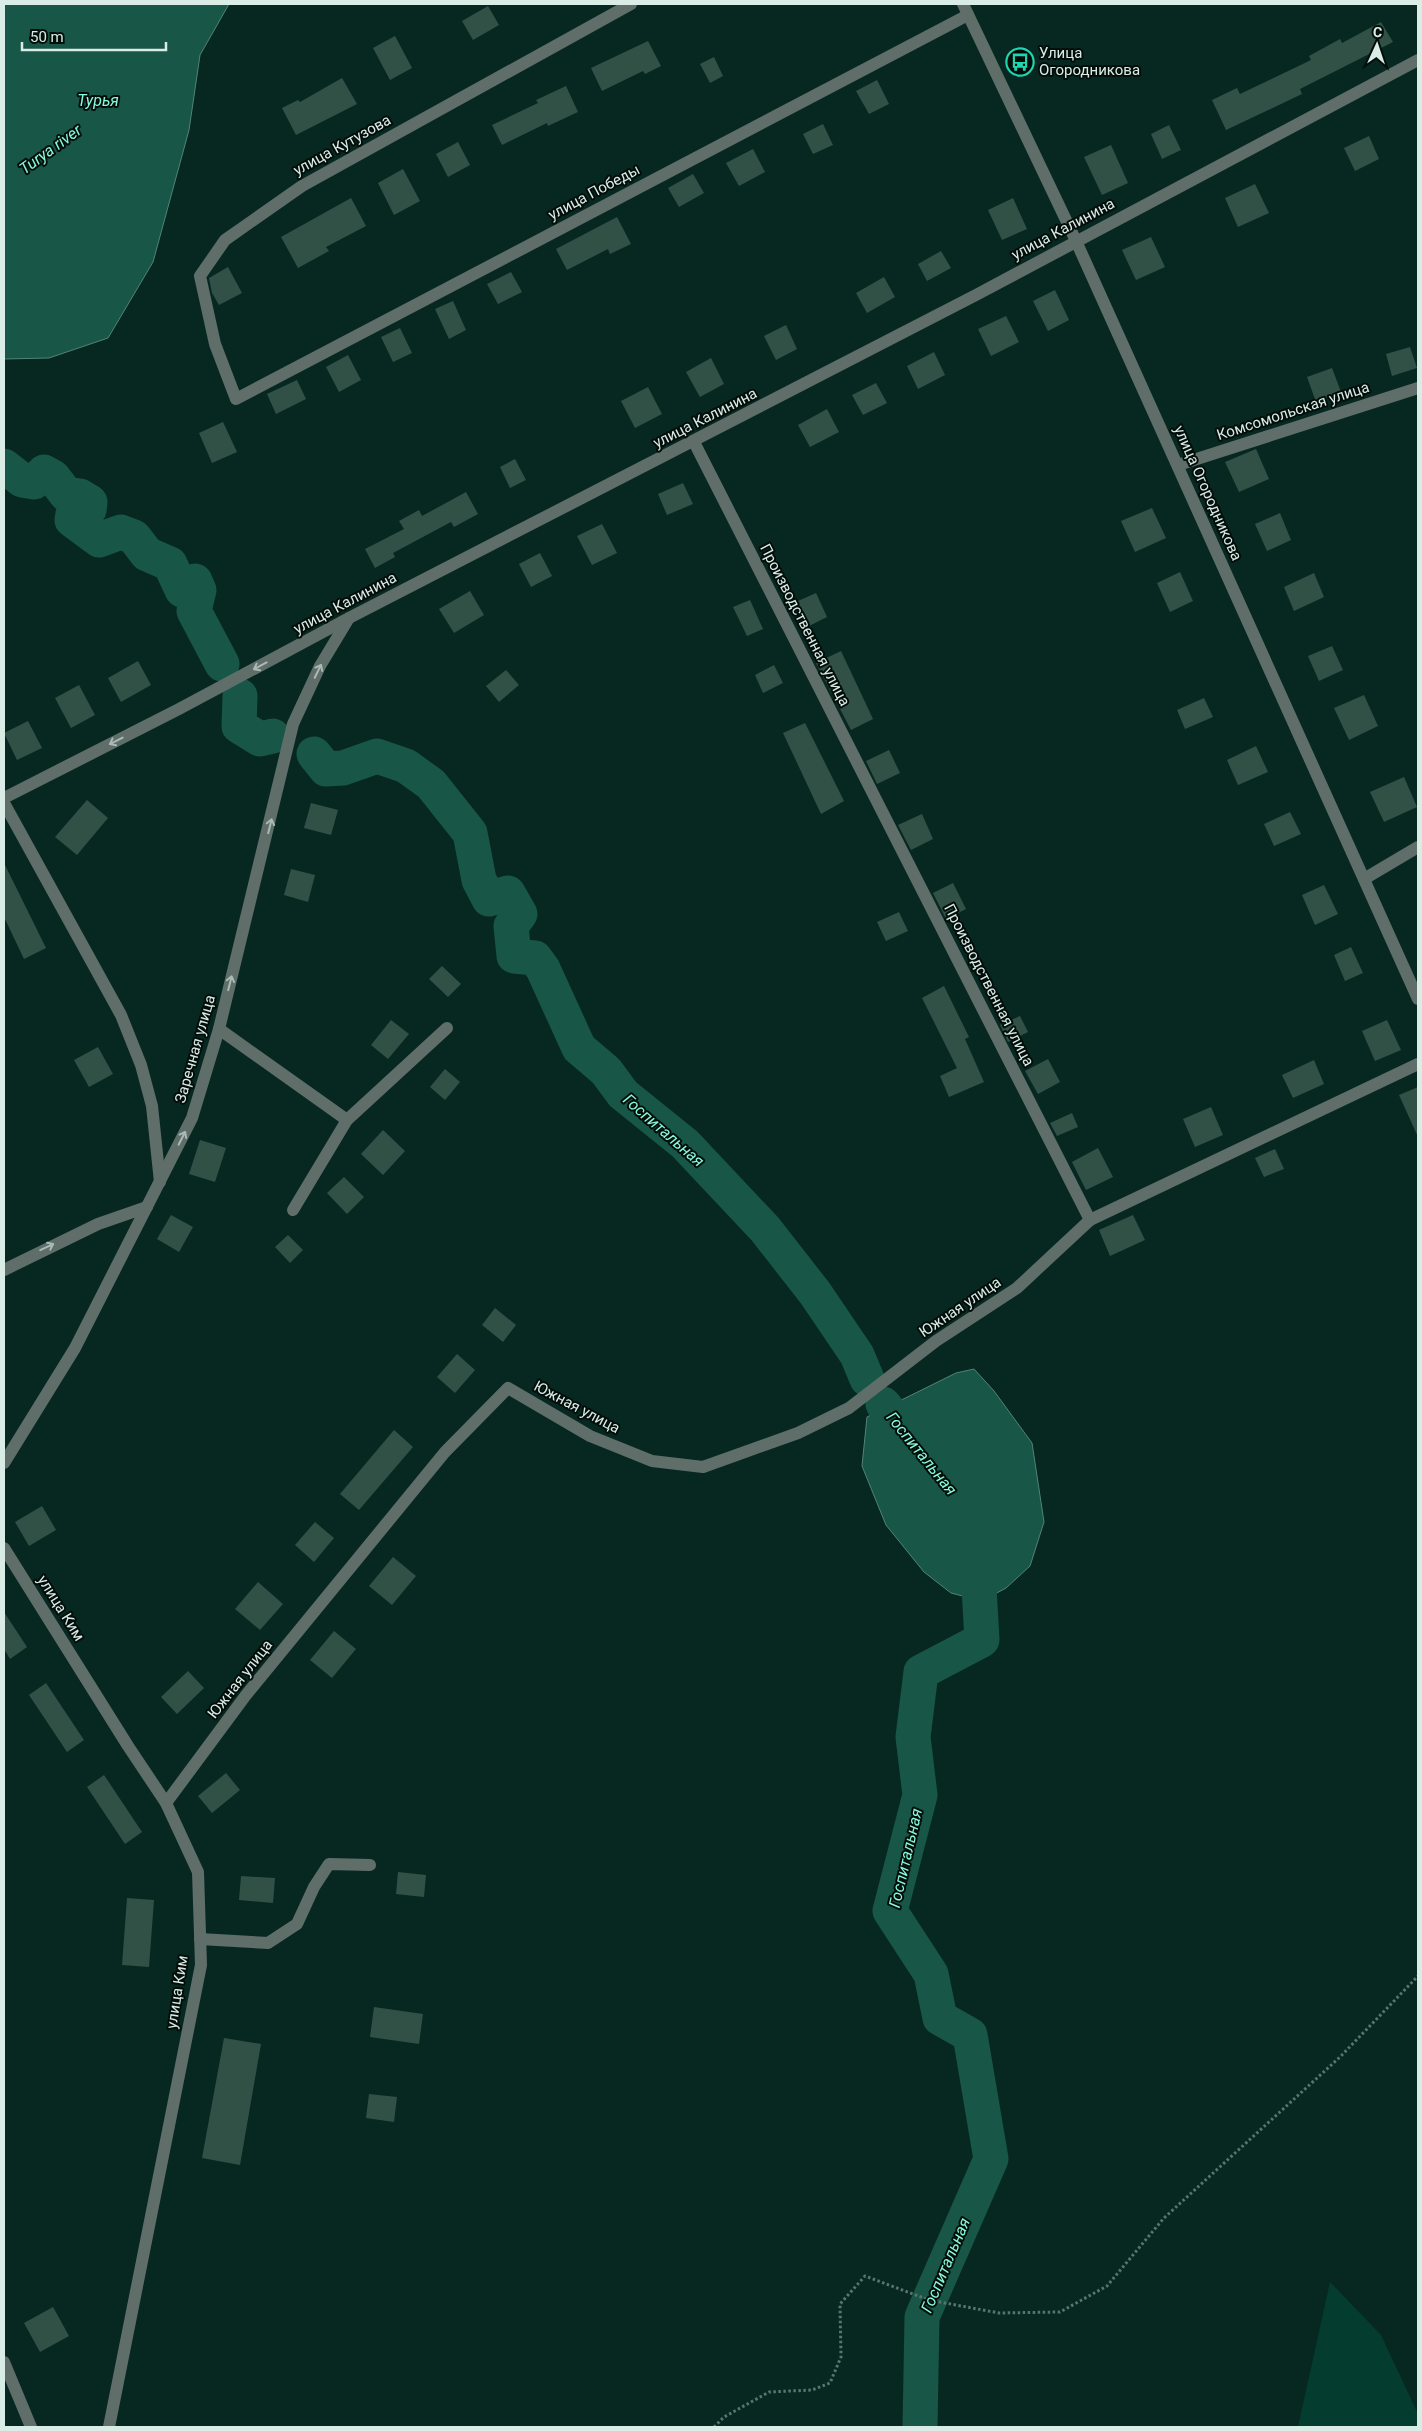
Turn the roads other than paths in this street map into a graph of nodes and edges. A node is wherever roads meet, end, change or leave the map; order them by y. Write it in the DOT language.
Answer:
graph roads {
  1 [pos="631,4"];
  2 [pos="966,9"];
  3 [pos="1418,60"];
  4 [pos="1076,241"];
  5 [pos="1418,388"];
  6 [pos="236,399"];
  7 [pos="694,442"];
  8 [pos="1178,465"];
  9 [pos="349,618"];
  10 [pos="4,798"];
  11 [pos="4,803"];
  12 [pos="1418,847"];
  13 [pos="1364,879"];
  14 [pos="1418,999"];
  15 [pos="447,1028"];
  16 [pos="219,1029"];
  17 [pos="1418,1064"];
  18 [pos="347,1120"];
  19 [pos="160,1182"];
  20 [pos="147,1207"];
  21 [pos="293,1210"];
  22 [pos="1090,1220"];
  23 [pos="4,1270"];
  24 [pos="4,1463"];
  25 [pos="4,1548"];
  26 [pos="166,1803"];
  27 [pos="370,1865"];
  28 [pos="200,1939"];
  29 [pos="4,2362"];
  30 [pos="31,2427"];
  31 [pos="109,2427"];
  1 -- 6 [label="street, улица Кутузова"];
  2 -- 4 [label="street, улица Огородникова"];
  2 -- 6 [label="street, улица Победы"];
  3 -- 4 [label="street, улица Калинина"];
  4 -- 7 [label="street, улица Калинина"];
  4 -- 8 [label="street, улица Огородникова"];
  5 -- 8 [label="street, Комсомольская улица"];
  7 -- 9 [label="street, улица Калинина"];
  7 -- 22 [label="street, Производственная улица"];
  8 -- 13 [label="street, улица Огородникова"];
  9 -- 10 [label="street, улица Калинина, one-way"];
  16 -- 9 [label="street, Заречная улица, one-way"];
  11 -- 19 [label="street"];
  12 -- 13 [label="street"];
  13 -- 14 [label="street, улица Огородникова"];
  15 -- 18 [label="street"];
  16 -- 18 [label="street"];
  19 -- 16 [label="street, Заречная улица, one-way"];
  17 -- 22 [label="street"];
  18 -- 21 [label="street"];
  19 -- 20 [label="street, Заречная улица"];
  23 -- 20 [label="street, one-way"];
  20 -- 24 [label="street, Заречная улица"];
  22 -- 26 [label="street, Южная улица"];
  25 -- 26 [label="street, улица Ким"];
  26 -- 28 [label="street, улица Ким"];
  27 -- 28 [label="street"];
  28 -- 31 [label="street, улица Ким"];
  29 -- 30 [label="street"];
}
